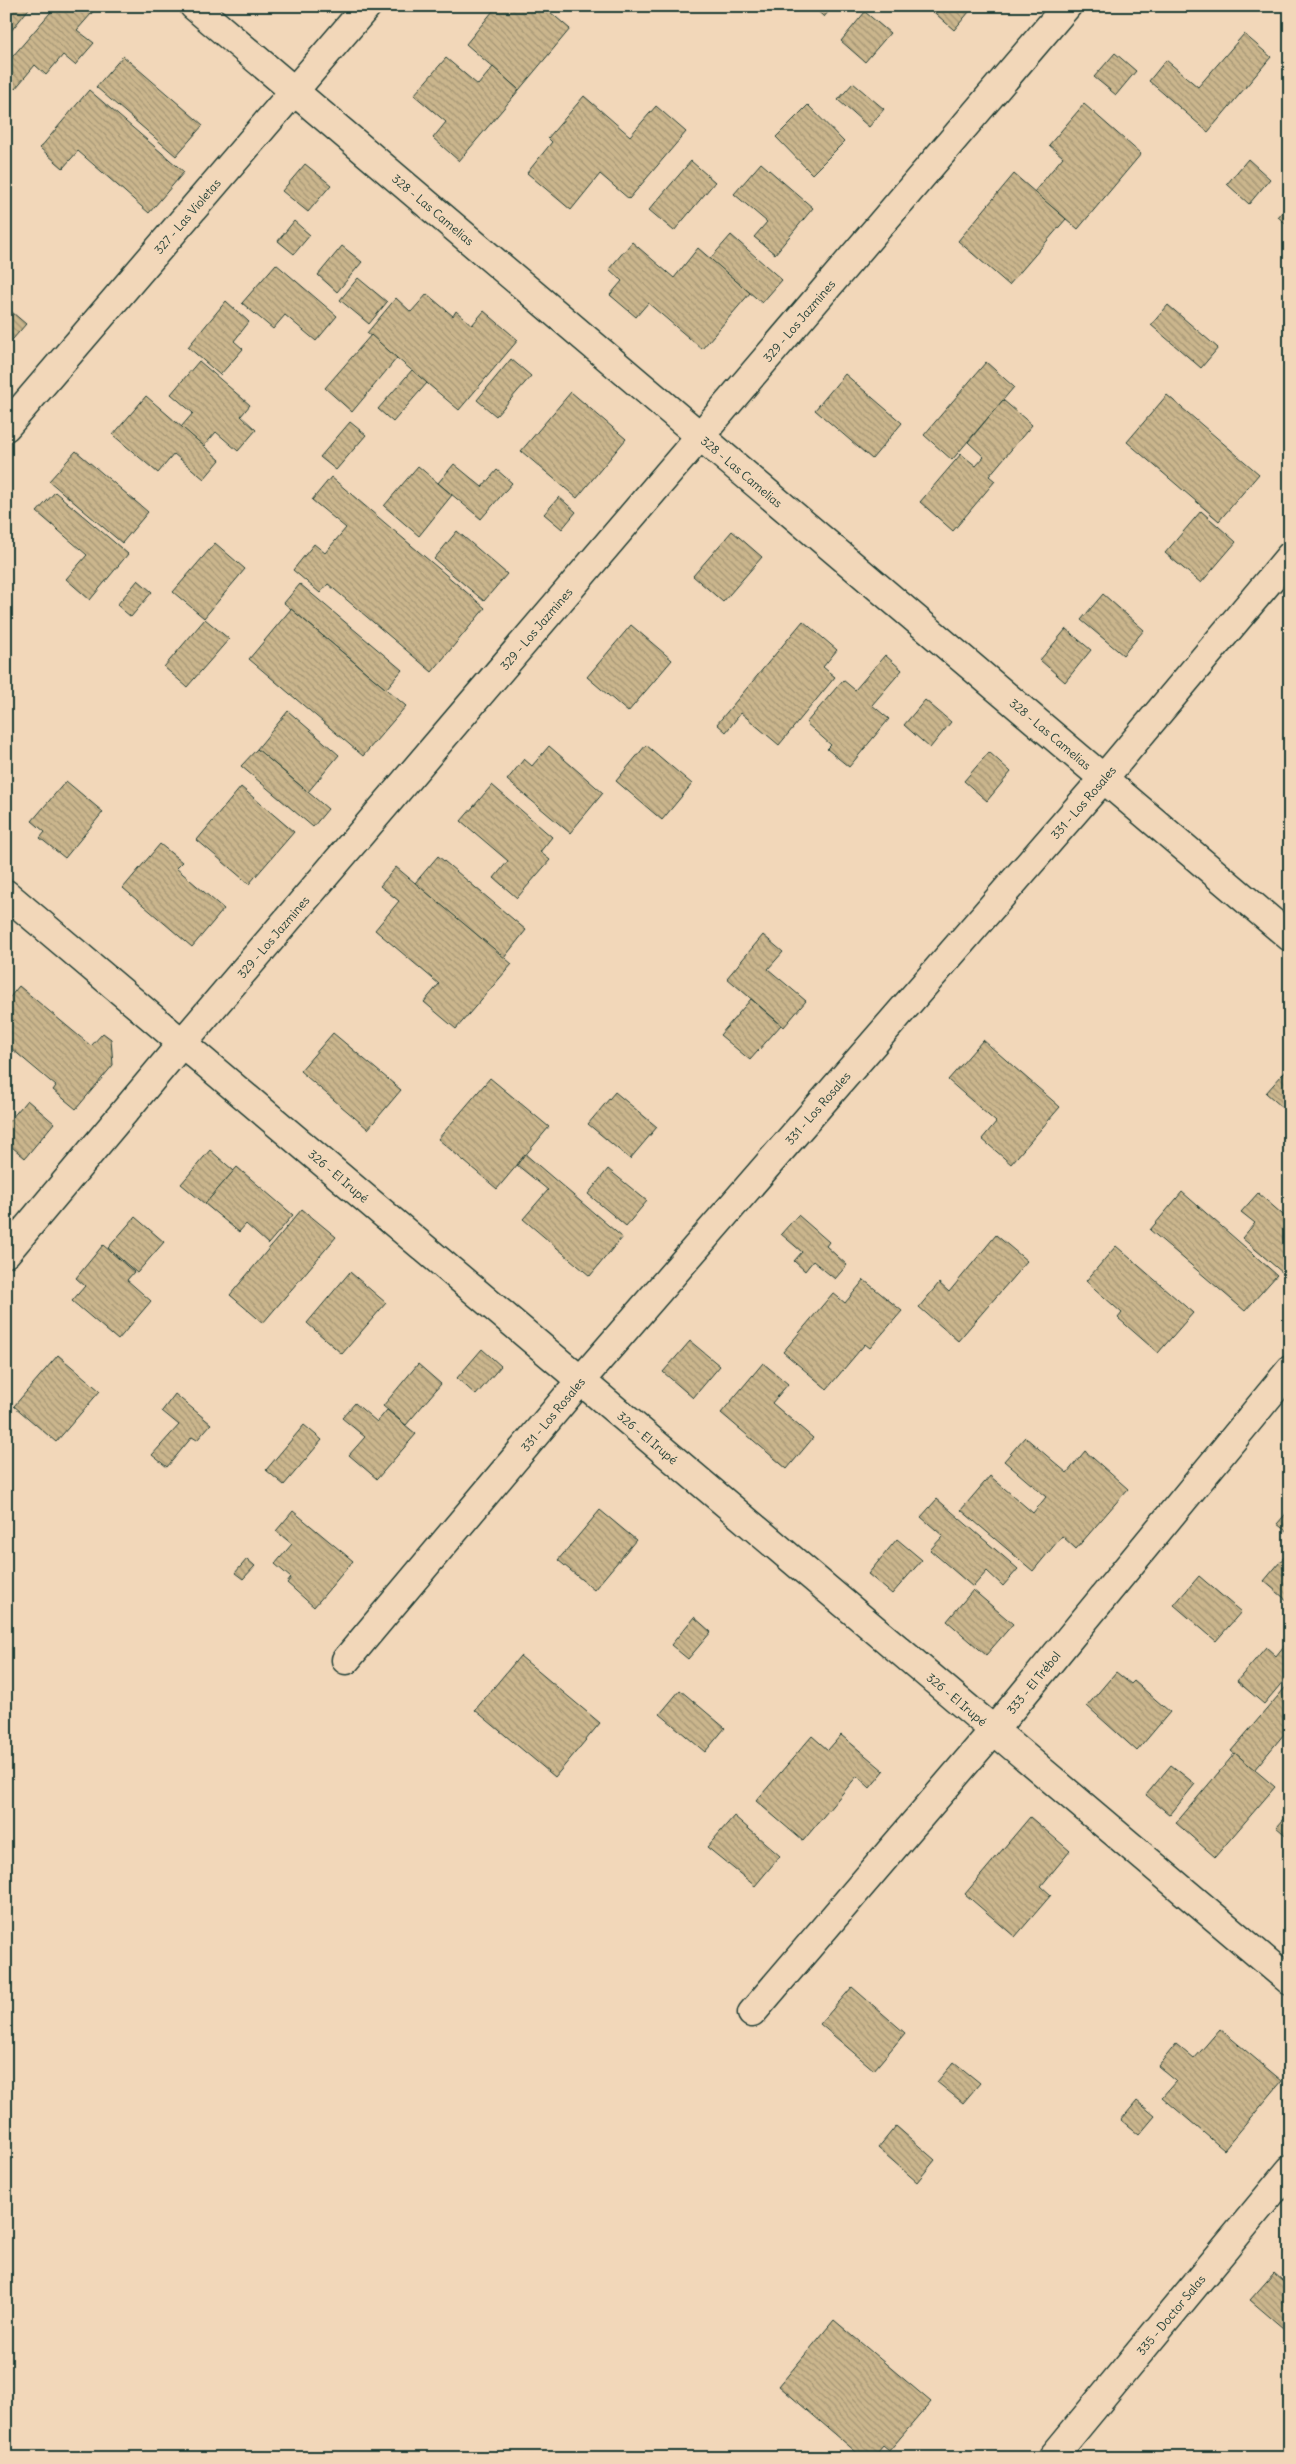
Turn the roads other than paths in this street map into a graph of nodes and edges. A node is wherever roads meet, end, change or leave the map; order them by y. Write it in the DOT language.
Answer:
graph roads {
  1 [pos="194,6"];
  2 [pos="367,6"];
  3 [pos="1067,6"];
  4 [pos="293,90"];
  5 [pos="6,427"];
  6 [pos="701,437"];
  7 [pos="1290,556"];
  8 [pos="1103,779"];
  9 [pos="6,894"];
  10 [pos="1290,937"];
  11 [pos="182,1042"];
  12 [pos="6,1253"];
  13 [pos="1290,1370"];
  14 [pos="581,1380"];
  15 [pos="346,1660"];
  16 [pos="994,1730"];
  17 [pos="1290,1981"];
  18 [pos="752,2013"];
  19 [pos="1290,2170"];
  20 [pos="1052,2458"];
  1 -- 4 [label="street, 328 - Las Camelias"];
  2 -- 4 [label="street, 327 - Las Violetas"];
  3 -- 6 [label="street, 329 - Los Jazmines"];
  4 -- 5 [label="street, 327 - Las Violetas"];
  4 -- 6 [label="street, 328 - Las Camelias"];
  6 -- 8 [label="street, 328 - Las Camelias"];
  6 -- 11 [label="street, 329 - Los Jazmines"];
  7 -- 8 [label="street, 331 - Los Rosales"];
  8 -- 10 [label="street, 328 - Las Camelias"];
  8 -- 14 [label="street, 331 - Los Rosales"];
  9 -- 11 [label="street, 326 - El Irupé"];
  11 -- 12 [label="street, 329 - Los Jazmines"];
  11 -- 14 [label="street, 326 - El Irupé"];
  13 -- 16 [label="street, 333 - El Trébol"];
  14 -- 15 [label="street, 331 - Los Rosales"];
  14 -- 16 [label="street, 326 - El Irupé"];
  16 -- 17 [label="street, 326 - El Irupé"];
  16 -- 18 [label="street, 333 - El Trébol"];
  19 -- 20 [label="street, 335 - Doctor Salas"];
}
